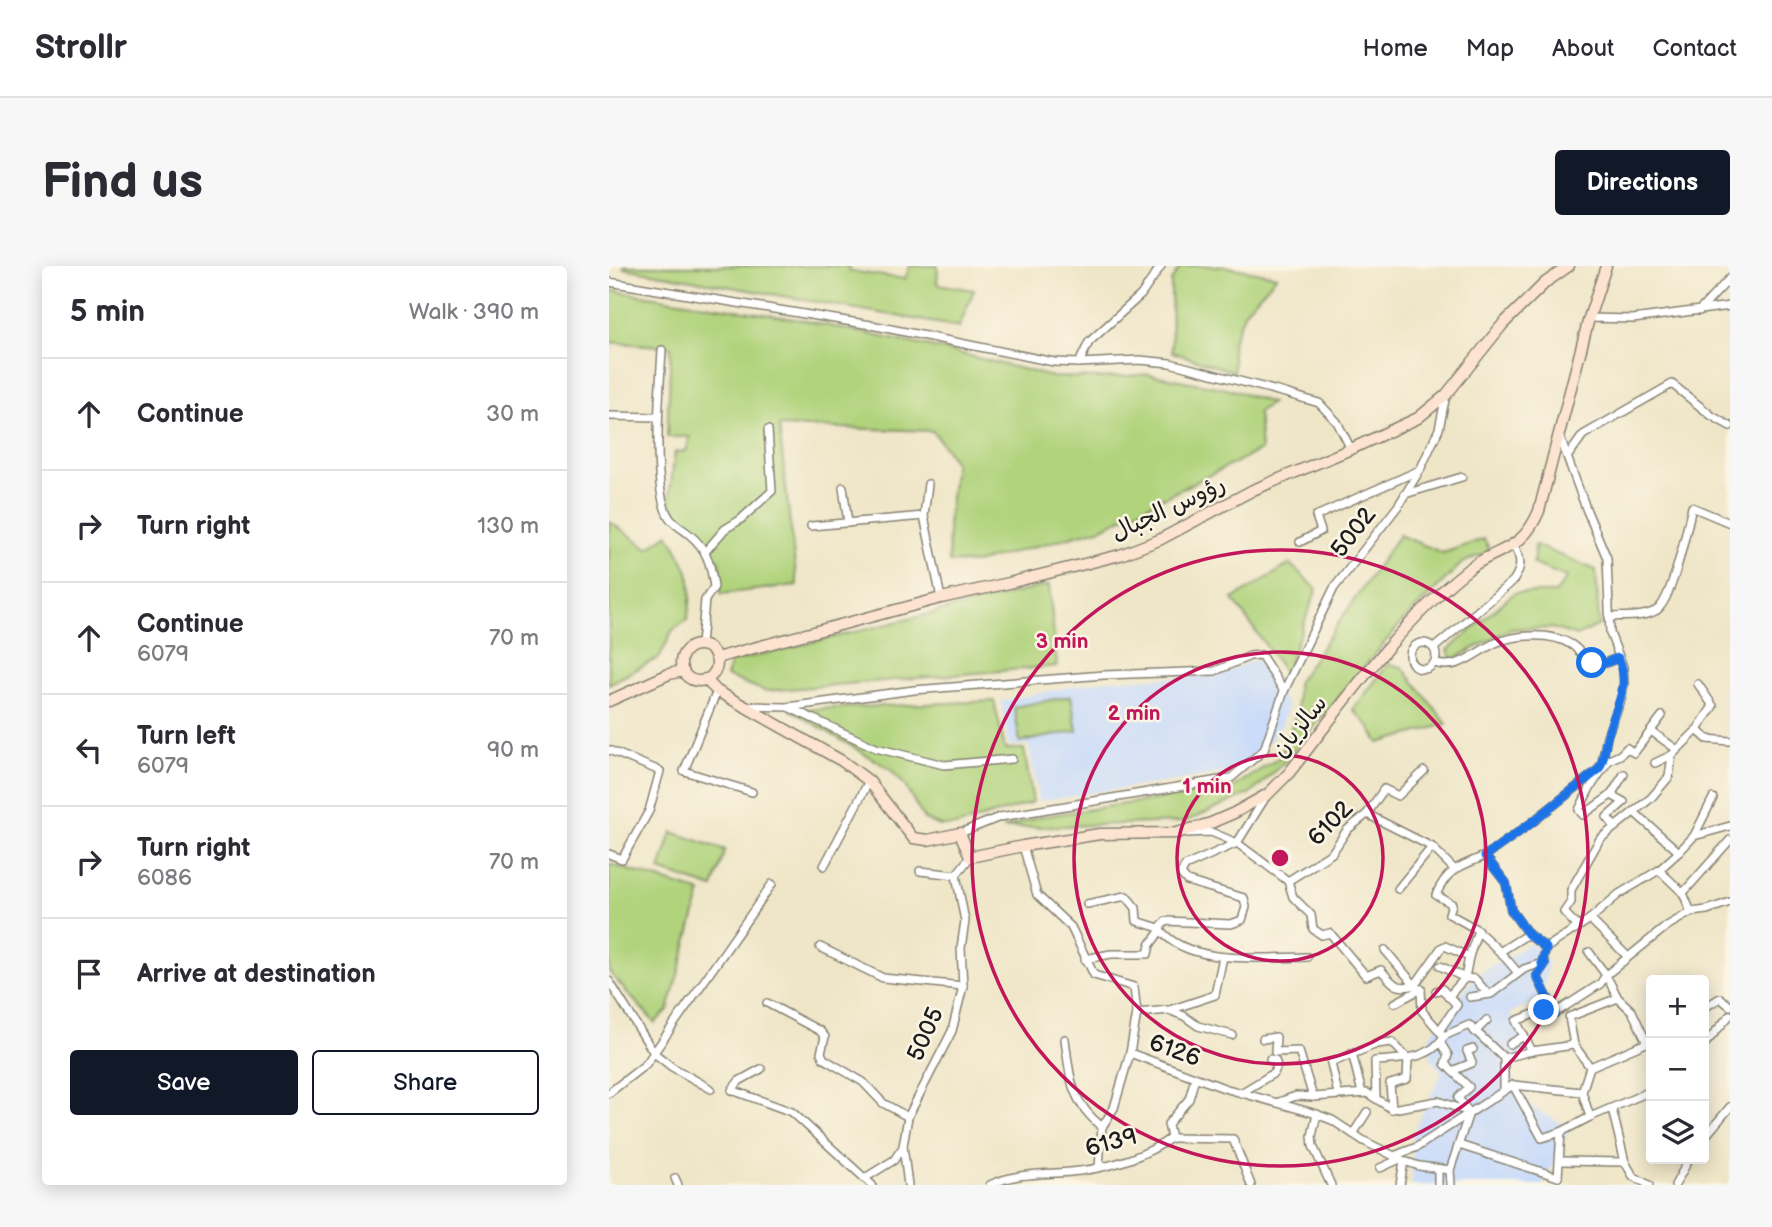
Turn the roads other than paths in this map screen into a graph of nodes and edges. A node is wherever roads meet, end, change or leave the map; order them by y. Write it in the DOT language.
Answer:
graph roads {
  1 [pos="1161,266"];
  2 [pos="1569,266"];
  3 [pos="1605,266"];
  4 [pos="1730,278"];
  5 [pos="609,282"];
  6 [pos="1730,306"];
  7 [pos="1699,311"];
  8 [pos="1589,318"];
  9 [pos="662,350"];
  10 [pos="1079,363"];
  11 [pos="1445,395"];
  12 [pos="609,416"];
  13 [pos="658,417"];
  14 [pos="1730,426"];
  15 [pos="768,430"];
  16 [pos="1558,433"];
  17 [pos="1351,449"];
  18 [pos="1568,456"];
  19 [pos="1420,470"];
  20 [pos="1462,477"];
  21 [pos="928,484"];
  22 [pos="843,487"];
  23 [pos="1404,495"];
  24 [pos="924,516"];
  25 [pos="848,523"];
  26 [pos="1730,523"];
  27 [pos="811,526"];
  28 [pos="1300,542"];
  29 [pos="1514,546"];
  30 [pos="705,552"];
  31 [pos="941,597"];
  32 [pos="1609,617"];
  33 [pos="701,645"];
  34 [pos="1434,649"];
  35 [pos="716,658"];
  36 [pos="1618,658"];
  37 [pos="1434,663"];
  38 [pos="683,671"];
  39 [pos="705,679"];
  40 [pos="1698,684"];
  41 [pos="717,691"];
  42 [pos="1284,691"];
  43 [pos="609,701"];
  44 [pos="745,706"];
  45 [pos="787,707"];
  46 [pos="1663,716"];
  47 [pos="1697,730"];
  48 [pos="1651,731"];
  49 [pos="1730,741"];
  50 [pos="609,750"];
  51 [pos="1674,752"];
  52 [pos="1012,759"];
  53 [pos="1606,759"];
  54 [pos="1655,763"];
  55 [pos="1424,771"];
  56 [pos="1625,774"];
  57 [pos="869,781"];
  58 [pos="752,792"];
  59 [pos="1268,794"];
  60 [pos="1611,795"];
  61 [pos="1713,798"];
  62 [pos="1634,812"];
  63 [pos="1367,814"];
  64 [pos="1615,827"];
  65 [pos="1730,827"];
  66 [pos="960,833"];
  67 [pos="1177,833"];
  68 [pos="1694,836"];
  69 [pos="1730,840"];
  70 [pos="1237,843"];
  71 [pos="1023,846"];
  72 [pos="1432,847"];
  73 [pos="1679,852"];
  74 [pos="609,854"];
  75 [pos="1485,856"];
  76 [pos="970,857"];
  77 [pos="824,866"];
  78 [pos="1454,869"];
  79 [pos="1659,870"];
  80 [pos="920,871"];
  81 [pos="956,875"];
  82 [pos="1288,881"];
  83 [pos="772,884"];
  84 [pos="1398,889"];
  85 [pos="1683,893"];
  86 [pos="1730,902"];
  87 [pos="1087,904"];
  88 [pos="1691,912"];
  89 [pos="1590,919"];
  90 [pos="1578,927"];
  91 [pos="1160,930"];
  92 [pos="1528,934"];
  93 [pos="1482,935"];
  94 [pos="820,947"];
  95 [pos="1546,948"];
  96 [pos="1385,950"];
  97 [pos="1501,951"];
  98 [pos="1589,952"];
  99 [pos="1223,957"];
  100 [pos="1307,957"];
  101 [pos="1469,957"];
  102 [pos="1628,957"];
  103 [pos="1085,959"];
  104 [pos="1542,963"];
  105 [pos="1440,966"];
  106 [pos="1518,973"];
  107 [pos="1606,975"];
  108 [pos="1465,978"];
  109 [pos="609,981"];
  110 [pos="963,986"];
  111 [pos="1418,987"];
  112 [pos="1436,991"];
  113 [pos="1488,994"];
  114 [pos="1448,997"];
  115 [pos="1470,997"];
  116 [pos="1618,998"];
  117 [pos="767,1003"];
  118 [pos="1395,1003"];
  119 [pos="1709,1005"];
  120 [pos="1730,1006"];
  121 [pos="1169,1010"];
  122 [pos="1137,1013"];
  123 [pos="1555,1013"];
  124 [pos="1730,1015"];
  125 [pos="1487,1020"];
  126 [pos="1446,1022"];
  127 [pos="1457,1029"];
  128 [pos="1475,1032"];
  129 [pos="1232,1035"];
  130 [pos="1441,1036"];
  131 [pos="1524,1036"];
  132 [pos="1647,1038"];
  133 [pos="1065,1039"];
  134 [pos="1263,1039"];
  135 [pos="1709,1039"];
  136 [pos="1646,1043"];
  137 [pos="1510,1044"];
  138 [pos="1574,1045"];
  139 [pos="1473,1049"];
  140 [pos="1532,1051"];
  141 [pos="654,1053"];
  142 [pos="1130,1053"];
  143 [pos="1352,1053"];
  144 [pos="1504,1058"];
  145 [pos="1270,1059"];
  146 [pos="1408,1059"];
  147 [pos="1590,1067"];
  148 [pos="761,1069"];
  149 [pos="1452,1071"];
  150 [pos="1195,1078"];
  151 [pos="1513,1085"];
  152 [pos="711,1089"];
  153 [pos="1504,1090"];
  154 [pos="1582,1092"];
  155 [pos="609,1093"];
  156 [pos="1241,1093"];
  157 [pos="1362,1093"];
  158 [pos="1646,1093"];
  159 [pos="1338,1094"];
  160 [pos="1313,1097"];
  161 [pos="1376,1097"];
  162 [pos="1278,1102"];
  163 [pos="1730,1107"];
  164 [pos="1392,1109"];
  165 [pos="1612,1110"];
  166 [pos="1367,1112"];
  167 [pos="1469,1112"];
  168 [pos="1317,1114"];
  169 [pos="908,1117"];
  170 [pos="1590,1117"];
  171 [pos="1102,1127"];
  172 [pos="1561,1132"];
  173 [pos="1709,1132"];
  174 [pos="1353,1134"];
  175 [pos="1171,1138"];
  176 [pos="1459,1145"];
  177 [pos="903,1146"];
  178 [pos="1399,1159"];
  179 [pos="1560,1161"];
  180 [pos="1625,1162"];
  181 [pos="1686,1164"];
  182 [pos="1099,1167"];
  183 [pos="1380,1168"];
  184 [pos="1438,1169"];
  185 [pos="1450,1170"];
  186 [pos="1558,1177"];
  187 [pos="865,1178"];
  188 [pos="872,1185"];
  189 [pos="908,1185"];
  190 [pos="990,1185"];
  191 [pos="1251,1185"];
  192 [pos="1331,1185"];
  193 [pos="1400,1185"];
  194 [pos="1438,1185"];
  195 [pos="1451,1185"];
  196 [pos="1552,1185"];
  197 [pos="1649,1185"];
  198 [pos="1675,1185"];
  1 -- 10 [label="street"];
  2 -- 11 [label="street, رؤوس الجبال"];
  3 -- 8 [label="street, سالزيان"];
  4 -- 7 [label="street"];
  5 -- 10 [label="street"];
  6 -- 7 [label="street"];
  7 -- 8 [label="street"];
  8 -- 16 [label="street, سالزيان"];
  9 -- 13 [label="street"];
  10 -- 17 [label="street"];
  11 -- 17 [label="street, رؤوس الجبال"];
  11 -- 19 [label="street, 5002"];
  12 -- 13 [label="street"];
  13 -- 30 [label="street"];
  14 -- 18 [label="street"];
  15 -- 30 [label="street"];
  16 -- 18 [label="street"];
  16 -- 29 [label="street, سالزيان"];
  17 -- 31 [label="street, رؤوس الجبال"];
  18 -- 32 [label="street"];
  19 -- 23 [label="street, 5002"];
  19 -- 28 [label="street"];
  20 -- 23 [label="street"];
  21 -- 24 [label="street"];
  22 -- 25 [label="street"];
  23 -- 42 [label="street, 5002"];
  24 -- 25 [label="street"];
  24 -- 31 [label="street"];
  25 -- 27 [label="street"];
  26 -- 32 [label="street"];
  29 -- 34 [label="street"];
  29 -- 59 [label="street, سالزيان"];
  30 -- 33 [label="street"];
  31 -- 35 [label="street, رؤوس الجبال"];
  32 -- 36 [label="street"];
  33 -- 35 [label="street"];
  33 -- 38 [label="street"];
  34 -- 37 [label="street"];
  34 -- 37 [label="street"];
  35 -- 39 [label="street"];
  36 -- 37 [label="street"];
  36 -- 53 [label="street"];
  38 -- 39 [label="street"];
  38 -- 43 [label="street"];
  39 -- 41 [label="street"];
  40 -- 47 [label="street"];
  41 -- 44 [label="street"];
  41 -- 58 [label="street"];
  42 -- 45 [label="street"];
  42 -- 66 [label="street, 5002"];
  44 -- 45 [label="street"];
  44 -- 57 [label="street"];
  45 -- 52 [label="street"];
  46 -- 48 [label="street"];
  47 -- 49 [label="street"];
  47 -- 51 [label="street"];
  48 -- 51 [label="street"];
  48 -- 53 [label="street"];
  50 -- 74 [label="street"];
  51 -- 54 [label="street"];
  51 -- 62 [label="street"];
  53 -- 60 [label="street"];
  53 -- 75 [label="street"];
  55 -- 63 [label="street, 6102"];
  56 -- 60 [label="street"];
  57 -- 66 [label="street"];
  57 -- 77 [label="street"];
  59 -- 67 [label="street, سالزيان"];
  59 -- 70 [label="street"];
  60 -- 64 [label="street"];
  61 -- 68 [label="street"];
  62 -- 64 [label="street"];
  62 -- 73 [label="street"];
  63 -- 72 [label="street"];
  63 -- 82 [label="street, 6102"];
  64 -- 90 [label="street"];
  65 -- 68 [label="street"];
  66 -- 76 [label="street"];
  67 -- 70 [label="street"];
  67 -- 71 [label="street, سالزيان"];
  68 -- 73 [label="street"];
  69 -- 85 [label="street"];
  70 -- 82 [label="street"];
  70 -- 91 [label="street"];
  71 -- 76 [label="street, سالزيان"];
  71 -- 103 [label="street, 6126"];
  72 -- 78 [label="street"];
  72 -- 84 [label="street"];
  73 -- 79 [label="street"];
  75 -- 78 [label="street"];
  75 -- 92 [label="street"];
  76 -- 81 [label="street"];
  78 -- 101 [label="street"];
  79 -- 85 [label="street"];
  79 -- 89 [label="street"];
  80 -- 81 [label="street"];
  81 -- 110 [label="street, 5005"];
  82 -- 111 [label="street"];
  83 -- 141 [label="street"];
  85 -- 88 [label="street"];
  86 -- 88 [label="street"];
  87 -- 91 [label="street"];
  88 -- 102 [label="street"];
  89 -- 90 [label="street"];
  89 -- 102 [label="street"];
  90 -- 95 [label="street"];
  91 -- 99 [label="street"];
  91 -- 103 [label="street"];
  92 -- 95 [label="street"];
  92 -- 97 [label="street"];
  93 -- 97 [label="street"];
  94 -- 110 [label="street"];
  95 -- 104 [label="street"];
  96 -- 111 [label="street"];
  97 -- 106 [label="street"];
  98 -- 107 [label="street"];
  99 -- 100 [label="street"];
  99 -- 121 [label="street"];
  101 -- 108 [label="street"];
  101 -- 111 [label="street"];
  102 -- 107 [label="street"];
  103 -- 122 [label="street, 6126"];
  104 -- 106 [label="street"];
  104 -- 123 [label="street"];
  105 -- 108 [label="street"];
  106 -- 113 [label="street"];
  107 -- 116 [label="street"];
  107 -- 123 [label="street"];
  108 -- 113 [label="street"];
  108 -- 114 [label="street"];
  109 -- 141 [label="street"];
  110 -- 169 [label="street, 5005"];
  111 -- 118 [label="street"];
  111 -- 130 [label="street"];
  112 -- 114 [label="street"];
  113 -- 115 [label="street"];
  114 -- 126 [label="street"];
  116 -- 132 [label="street"];
  116 -- 138 [label="street"];
  117 -- 169 [label="street"];
  119 -- 120 [label="street"];
  121 -- 122 [label="street"];
  121 -- 129 [label="street"];
  122 -- 142 [label="street, 6126"];
  123 -- 131 [label="street"];
  124 -- 135 [label="street"];
  125 -- 128 [label="street"];
  126 -- 127 [label="street"];
  126 -- 130 [label="street"];
  127 -- 128 [label="street"];
  127 -- 130 [label="street"];
  128 -- 144 [label="street"];
  130 -- 146 [label="street"];
  130 -- 149 [label="street"];
  131 -- 137 [label="street"];
  131 -- 140 [label="street"];
  133 -- 171 [label="street"];
  134 -- 160 [label="street"];
  136 -- 147 [label="street"];
  138 -- 140 [label="street"];
  138 -- 147 [label="street"];
  139 -- 149 [label="street"];
  140 -- 144 [label="street"];
  141 -- 152 [label="street"];
  141 -- 155 [label="street"];
  142 -- 150 [label="street, 6126"];
  142 -- 171 [label="street"];
  143 -- 146 [label="street"];
  143 -- 157 [label="street"];
  143 -- 159 [label="street"];
  144 -- 153 [label="street"];
  145 -- 156 [label="street"];
  146 -- 161 [label="street"];
  146 -- 164 [label="street"];
  147 -- 154 [label="street"];
  148 -- 187 [label="street"];
  149 -- 167 [label="street"];
  150 -- 156 [label="street, 6126"];
  150 -- 175 [label="street, 6139"];
  151 -- 153 [label="street"];
  151 -- 154 [label="street"];
  151 -- 172 [label="street"];
  153 -- 167 [label="street"];
  154 -- 170 [label="street"];
  156 -- 162 [label="street, 6126"];
  157 -- 159 [label="street"];
  157 -- 161 [label="street"];
  158 -- 165 [label="street"];
  159 -- 160 [label="street"];
  160 -- 162 [label="street"];
  161 -- 164 [label="street"];
  162 -- 168 [label="street, 6126"];
  163 -- 173 [label="street"];
  164 -- 167 [label="street"];
  165 -- 170 [label="street"];
  165 -- 180 [label="street"];
  166 -- 174 [label="street"];
  167 -- 176 [label="street"];
  167 -- 178 [label="street"];
  168 -- 174 [label="street, 6126"];
  168 -- 192 [label="street"];
  169 -- 177 [label="street, 5005"];
  170 -- 172 [label="street"];
  171 -- 182 [label="street"];
  172 -- 179 [label="street"];
  174 -- 178 [label="street, 6126"];
  175 -- 182 [label="street, 6139"];
  175 -- 191 [label="street"];
  176 -- 185 [label="street"];
  176 -- 186 [label="street"];
  177 -- 187 [label="street"];
  177 -- 189 [label="street, 5005"];
  178 -- 183 [label="street"];
  178 -- 184 [label="street, 6126"];
  178 -- 193 [label="street"];
  179 -- 180 [label="street"];
  179 -- 186 [label="street"];
  180 -- 197 [label="street"];
  181 -- 198 [label="street"];
  182 -- 190 [label="street, 6139"];
  184 -- 185 [label="street, 6126"];
  184 -- 194 [label="street"];
  185 -- 195 [label="street"];
  186 -- 196 [label="street"];
  187 -- 188 [label="street"];
}
